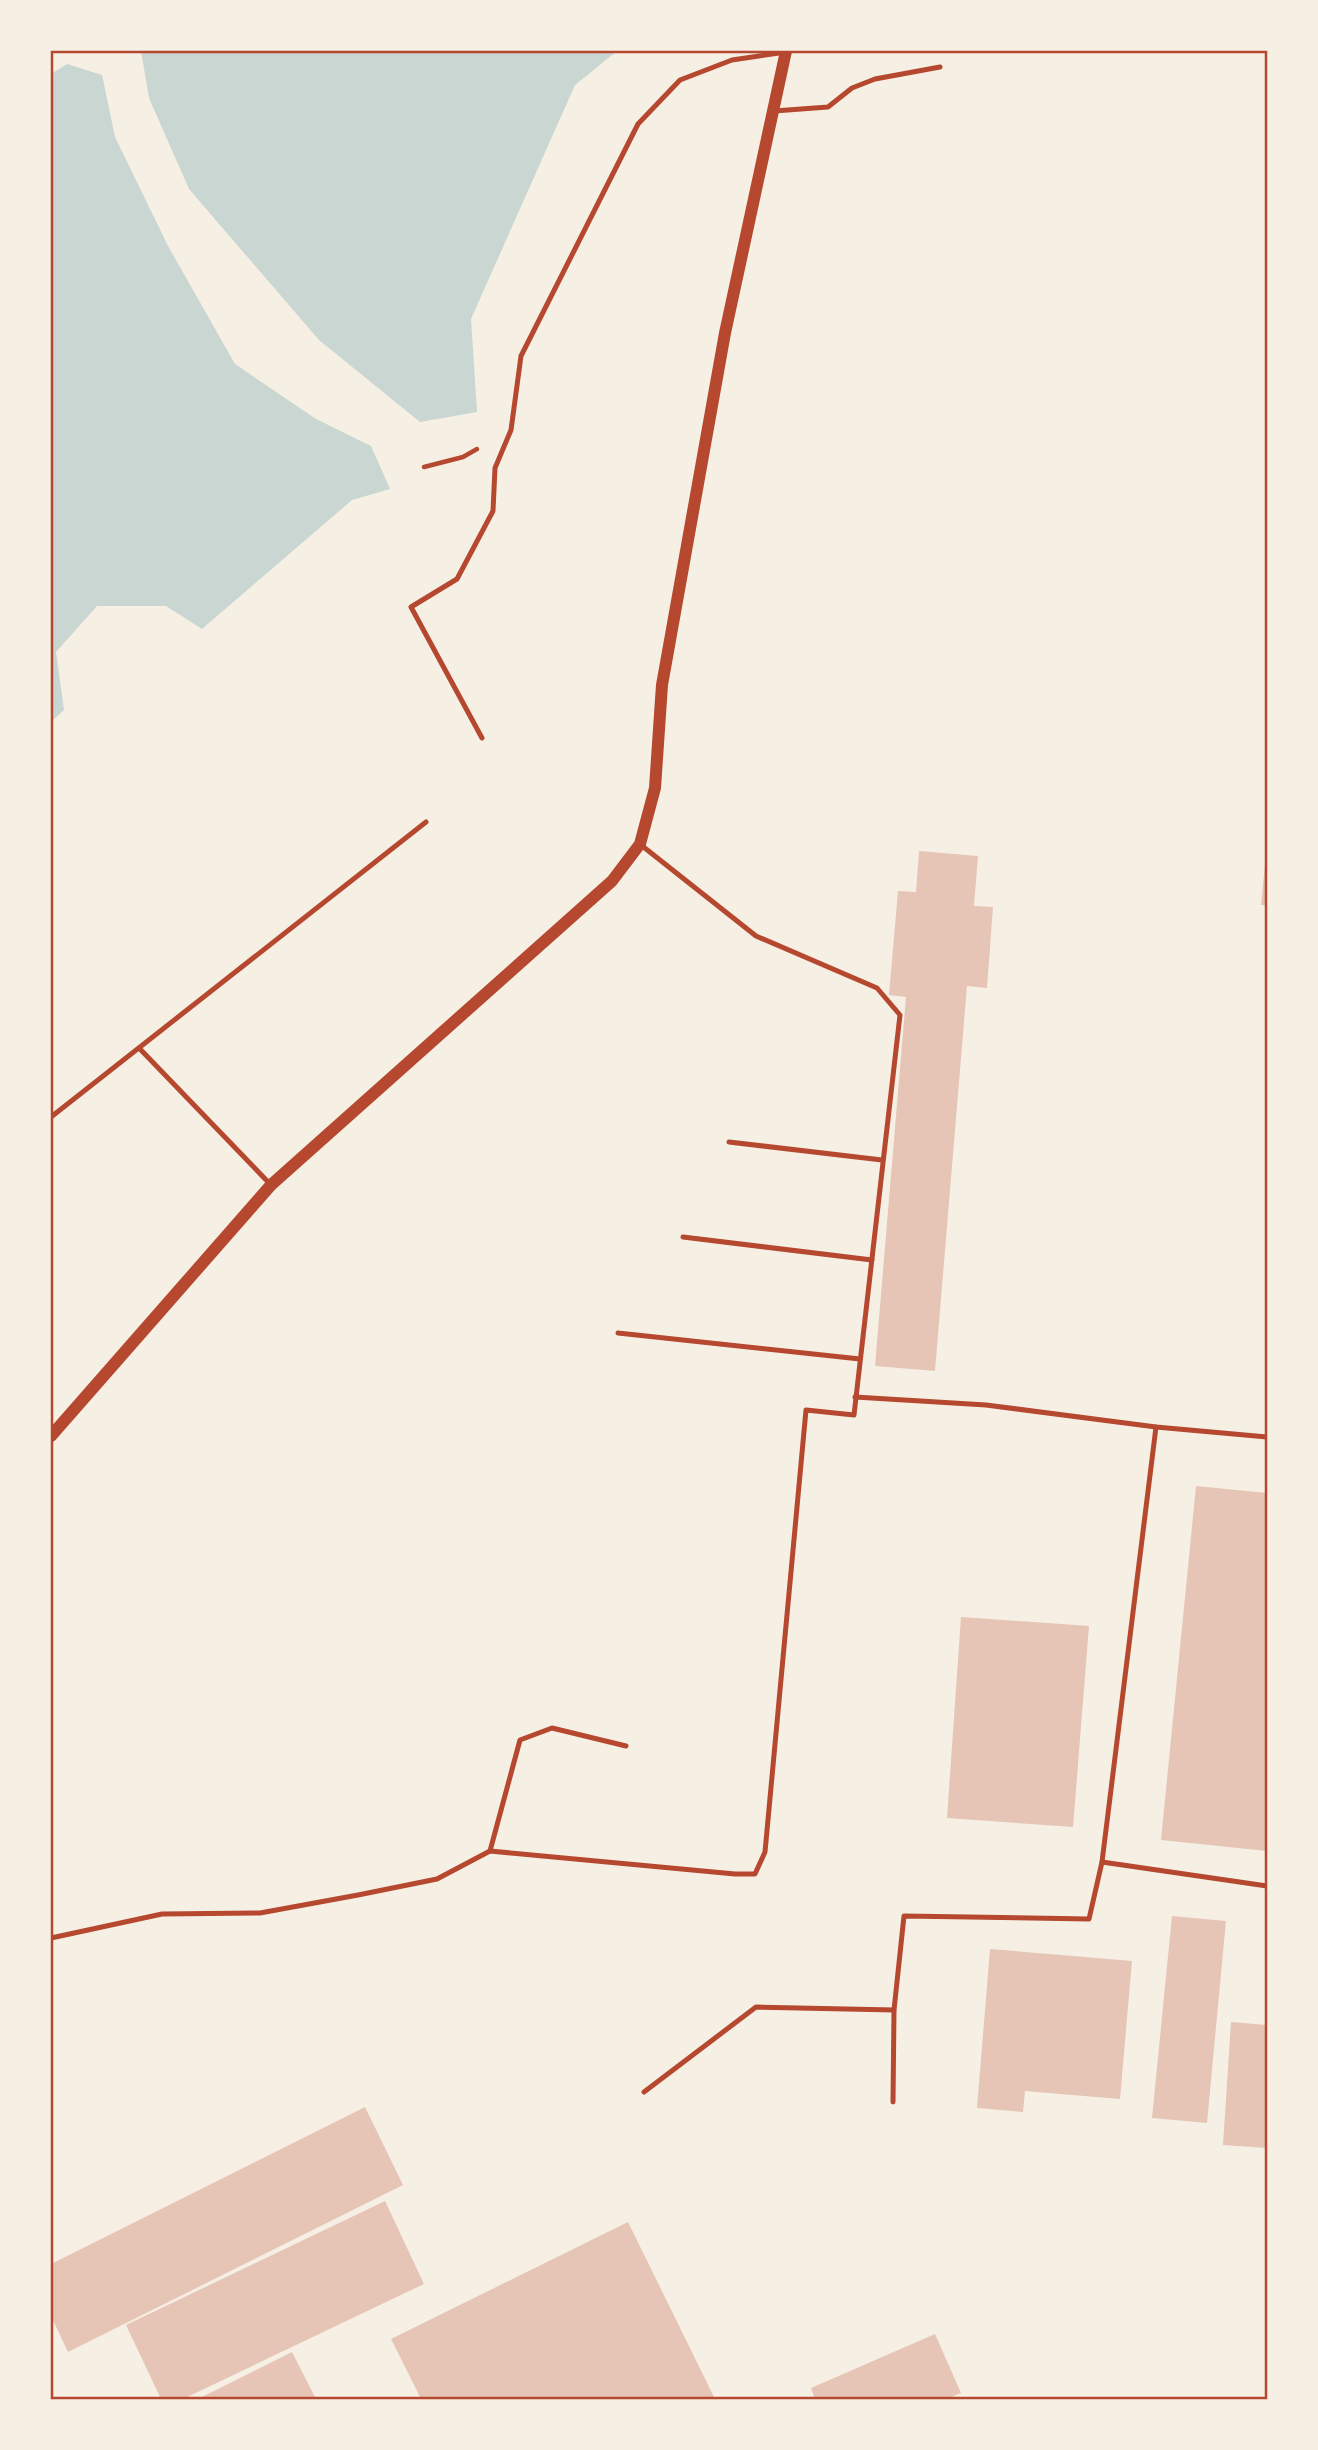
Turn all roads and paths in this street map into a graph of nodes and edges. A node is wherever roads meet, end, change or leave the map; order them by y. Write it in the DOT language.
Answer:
graph roads {
  1 [pos="786,52"];
  2 [pos="940,67"];
  3 [pos="772,111"];
  4 [pos="512,430"];
  5 [pos="424,467"];
  6 [pos="482,738"];
  7 [pos="426,822"];
  8 [pos="640,844"];
  9 [pos="140,1049"];
  10 [pos="51,1116"];
  11 [pos="729,1142"];
  12 [pos="882,1160"];
  13 [pos="271,1185"];
  14 [pos="683,1237"];
  15 [pos="872,1260"];
  16 [pos="618,1333"];
  17 [pos="860,1359"];
  18 [pos="855,1397"];
  19 [pos="1156,1427"];
  20 [pos="51,1436"];
  21 [pos="1267,1437"];
  22 [pos="626,1746"];
  23 [pos="490,1850"];
  24 [pos="1102,1862"];
  25 [pos="1267,1886"];
  26 [pos="51,1938"];
  27 [pos="894,2010"];
  28 [pos="644,2092"];
  29 [pos="893,2102"];
  1 -- 3 [label="street"];
  1 -- 4 [label="lane"];
  2 -- 3 [label="lane"];
  3 -- 8 [label="street"];
  4 -- 5 [label="path"];
  4 -- 6 [label="lane"];
  7 -- 9 [label="lane"];
  8 -- 12 [label="lane"];
  8 -- 13 [label="street"];
  9 -- 10 [label="lane"];
  9 -- 13 [label="lane"];
  11 -- 12 [label="lane"];
  12 -- 15 [label="lane"];
  13 -- 20 [label="street"];
  14 -- 15 [label="lane"];
  15 -- 17 [label="lane"];
  16 -- 17 [label="lane"];
  17 -- 18 [label="lane"];
  18 -- 19 [label="lane"];
  18 -- 23 [label="lane"];
  19 -- 21 [label="lane"];
  19 -- 24 [label="lane"];
  22 -- 23 [label="lane"];
  23 -- 26 [label="lane"];
  24 -- 25 [label="lane"];
  24 -- 27 [label="lane"];
  27 -- 28 [label="lane"];
  27 -- 29 [label="lane"];
}
